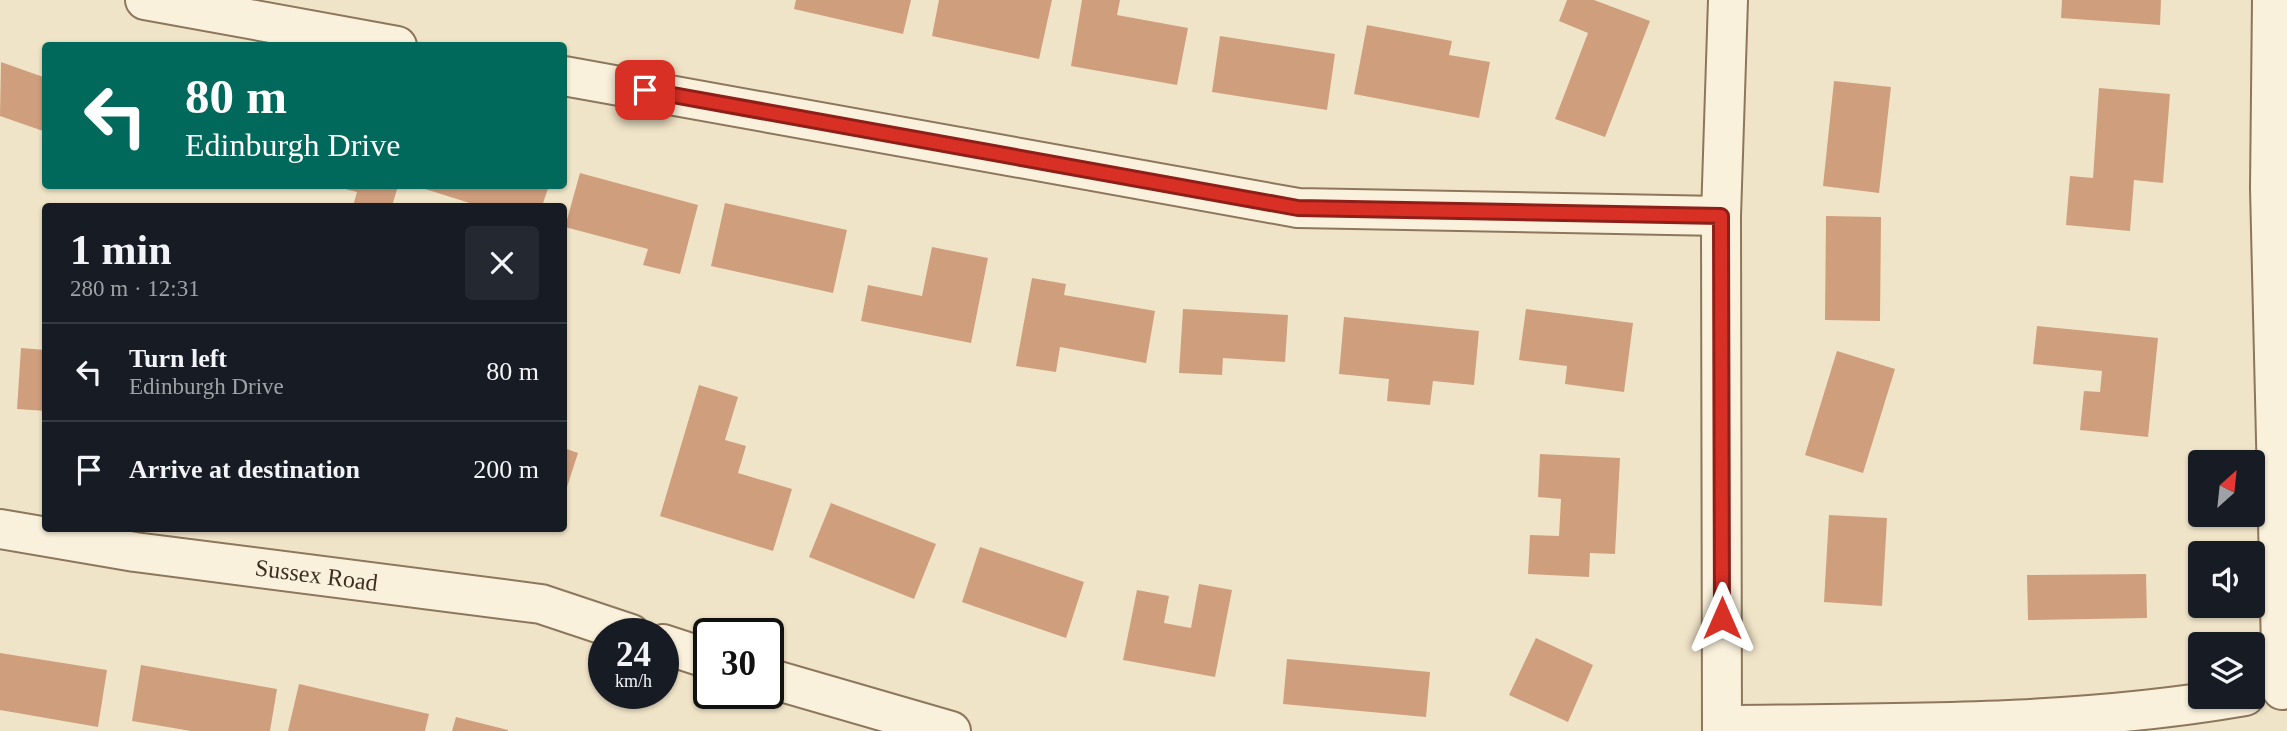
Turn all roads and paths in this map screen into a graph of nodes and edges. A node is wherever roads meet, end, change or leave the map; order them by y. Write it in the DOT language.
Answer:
graph roads {
  1 [pos="145,0"];
  2 [pos="1728,0"];
  3 [pos="2272,0"];
  4 [pos="375,42"];
  5 [pos="567,77"];
  6 [pos="1721,216"];
  7 [pos="0,529"];
  8 [pos="588,620"];
  9 [pos="784,683"];
  10 [pos="2274,692"];
  11 [pos="2188,706"];
  12 [pos="1722,728"];
  13 [pos="951,731"];
  1 -- 4 [label="street"];
  2 -- 6 [label="street"];
  3 -- 10 [label="street"];
  5 -- 6 [label="street"];
  6 -- 12 [label="street"];
  7 -- 8 [label="street, Sussex Road"];
  9 -- 13 [label="street"];
  11 -- 12 [label="street"];
}
